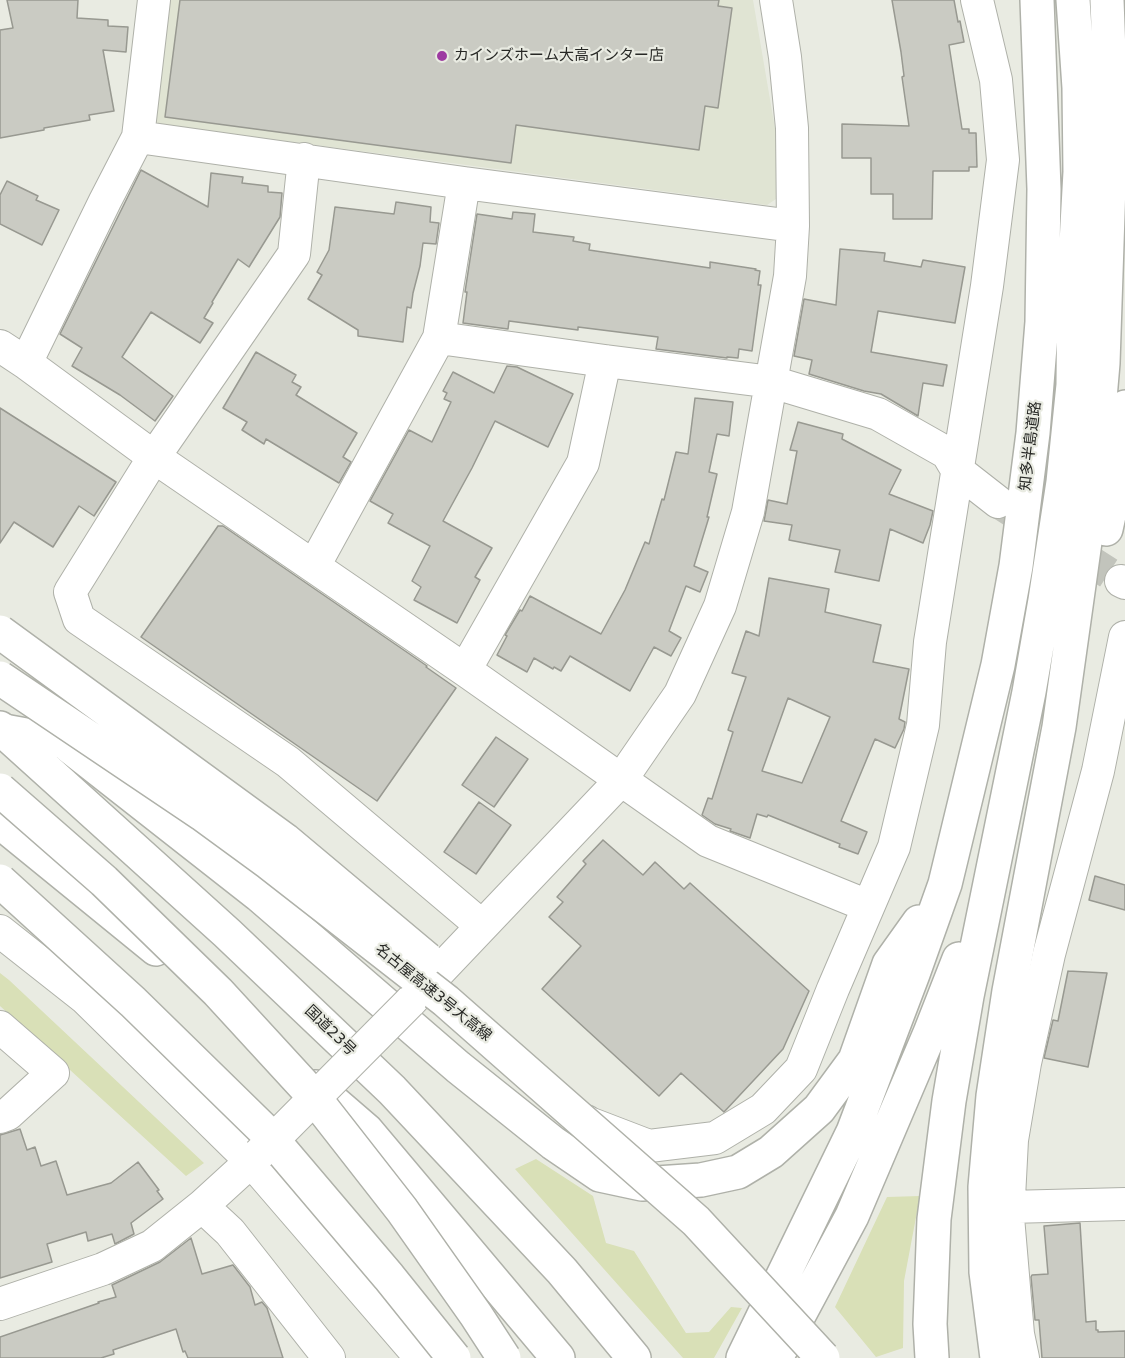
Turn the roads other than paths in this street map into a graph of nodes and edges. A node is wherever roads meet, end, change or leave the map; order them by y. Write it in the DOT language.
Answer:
graph roads {
  1 [pos="154,0"];
  2 [pos="776,0"];
  3 [pos="977,0"];
  4 [pos="1037,0"];
  5 [pos="1073,0"];
  6 [pos="1107,0"];
  7 [pos="138,137"];
  8 [pos="304,159"];
  9 [pos="464,183"];
  10 [pos="793,226"];
  11 [pos="439,338"];
  12 [pos="0,346"];
  13 [pos="605,361"];
  14 [pos="26,363"];
  15 [pos="772,382"];
  16 [pos="1125,407"];
  17 [pos="154,457"];
  18 [pos="957,470"];
  19 [pos="998,502"];
  20 [pos="314,566"];
  21 [pos="0,630"];
  22 [pos="1125,637"];
  23 [pos="1070,655"];
  24 [pos="465,670"];
  25 [pos="0,678"];
  26 [pos="2,730"];
  27 [pos="621,780"];
  28 [pos="0,789"];
  29 [pos="1003,820"];
  30 [pos="0,822"];
  31 [pos="0,842"];
  32 [pos="0,881"];
  33 [pos="945,884"];
  34 [pos="868,906"];
  35 [pos="482,926"];
  36 [pos="0,931"];
  37 [pos="177,967"];
  38 [pos="415,997"];
  39 [pos="0,1027"];
  40 [pos="0,1117"];
  41 [pos="255,1157"];
  42 [pos="1125,1204"];
  43 [pos="202,1206"];
  44 [pos="1009,1207"];
  45 [pos="696,1221"];
  46 [pos="0,1304"];
  47 [pos="329,1358"];
  48 [pos="421,1358"];
  49 [pos="454,1358"];
  50 [pos="504,1358"];
  51 [pos="558,1358"];
  52 [pos="634,1358"];
  53 [pos="743,1358"];
  54 [pos="776,1358"];
  55 [pos="823,1358"];
  56 [pos="932,1358"];
  57 [pos="997,1358"];
  58 [pos="1023,1358"];
  1 -- 7 [label="street"];
  2 -- 10 [label="street"];
  3 -- 18 [label="street"];
  4 -- 33 [label="highway, 知多半島道路"];
  5 -- 29 [label="highway"];
  6 -- 23 [label="highway"];
  7 -- 8 [label="street"];
  7 -- 14 [label="street"];
  8 -- 9 [label="street"];
  8 -- 17 [label="street"];
  9 -- 10 [label="street"];
  9 -- 11 [label="street"];
  10 -- 15 [label="street"];
  11 -- 13 [label="street"];
  11 -- 20 [label="street"];
  12 -- 14 [label="street"];
  13 -- 15 [label="street"];
  13 -- 24 [label="street"];
  14 -- 17 [label="street"];
  15 -- 18 [label="street"];
  15 -- 27 [label="street"];
  16 -- 23 [label="highway"];
  17 -- 20 [label="street"];
  17 -- 35 [label="street"];
  18 -- 19 [label="street"];
  18 -- 34 [label="street"];
  20 -- 24 [label="street"];
  21 -- 38 [label="street"];
  21 -- 45 [label="highway, bridge"];
  22 -- 44 [label="street"];
  23 -- 57 [label="highway"];
  24 -- 27 [label="street"];
  25 -- 45 [label="highway, 名古屋高速3号大高線, bridge"];
  26 -- 33 [label="highway"];
  26 -- 52 [label="highway, 国道23号"];
  27 -- 34 [label="street"];
  27 -- 35 [label="street"];
  28 -- 50 [label="highway, bridge"];
  29 -- 54 [label="highway"];
  29 -- 56 [label="highway"];
  30 -- 37 [label="highway"];
  31 -- 37 [label="highway"];
  32 -- 49 [label="highway, bridge"];
  33 -- 53 [label="highway"];
  34 -- 38 [label="street"];
  35 -- 38 [label="street"];
  36 -- 41 [label="street"];
  37 -- 51 [label="highway"];
  38 -- 41 [label="street, bridge"];
  39 -- 40 [label="street"];
  41 -- 43 [label="street"];
  41 -- 48 [label="street"];
  42 -- 44 [label="street"];
  43 -- 46 [label="street"];
  43 -- 47 [label="street"];
  44 -- 58 [label="street"];
  45 -- 55 [label="highway, 名古屋高速3号大高線, bridge"];
}
